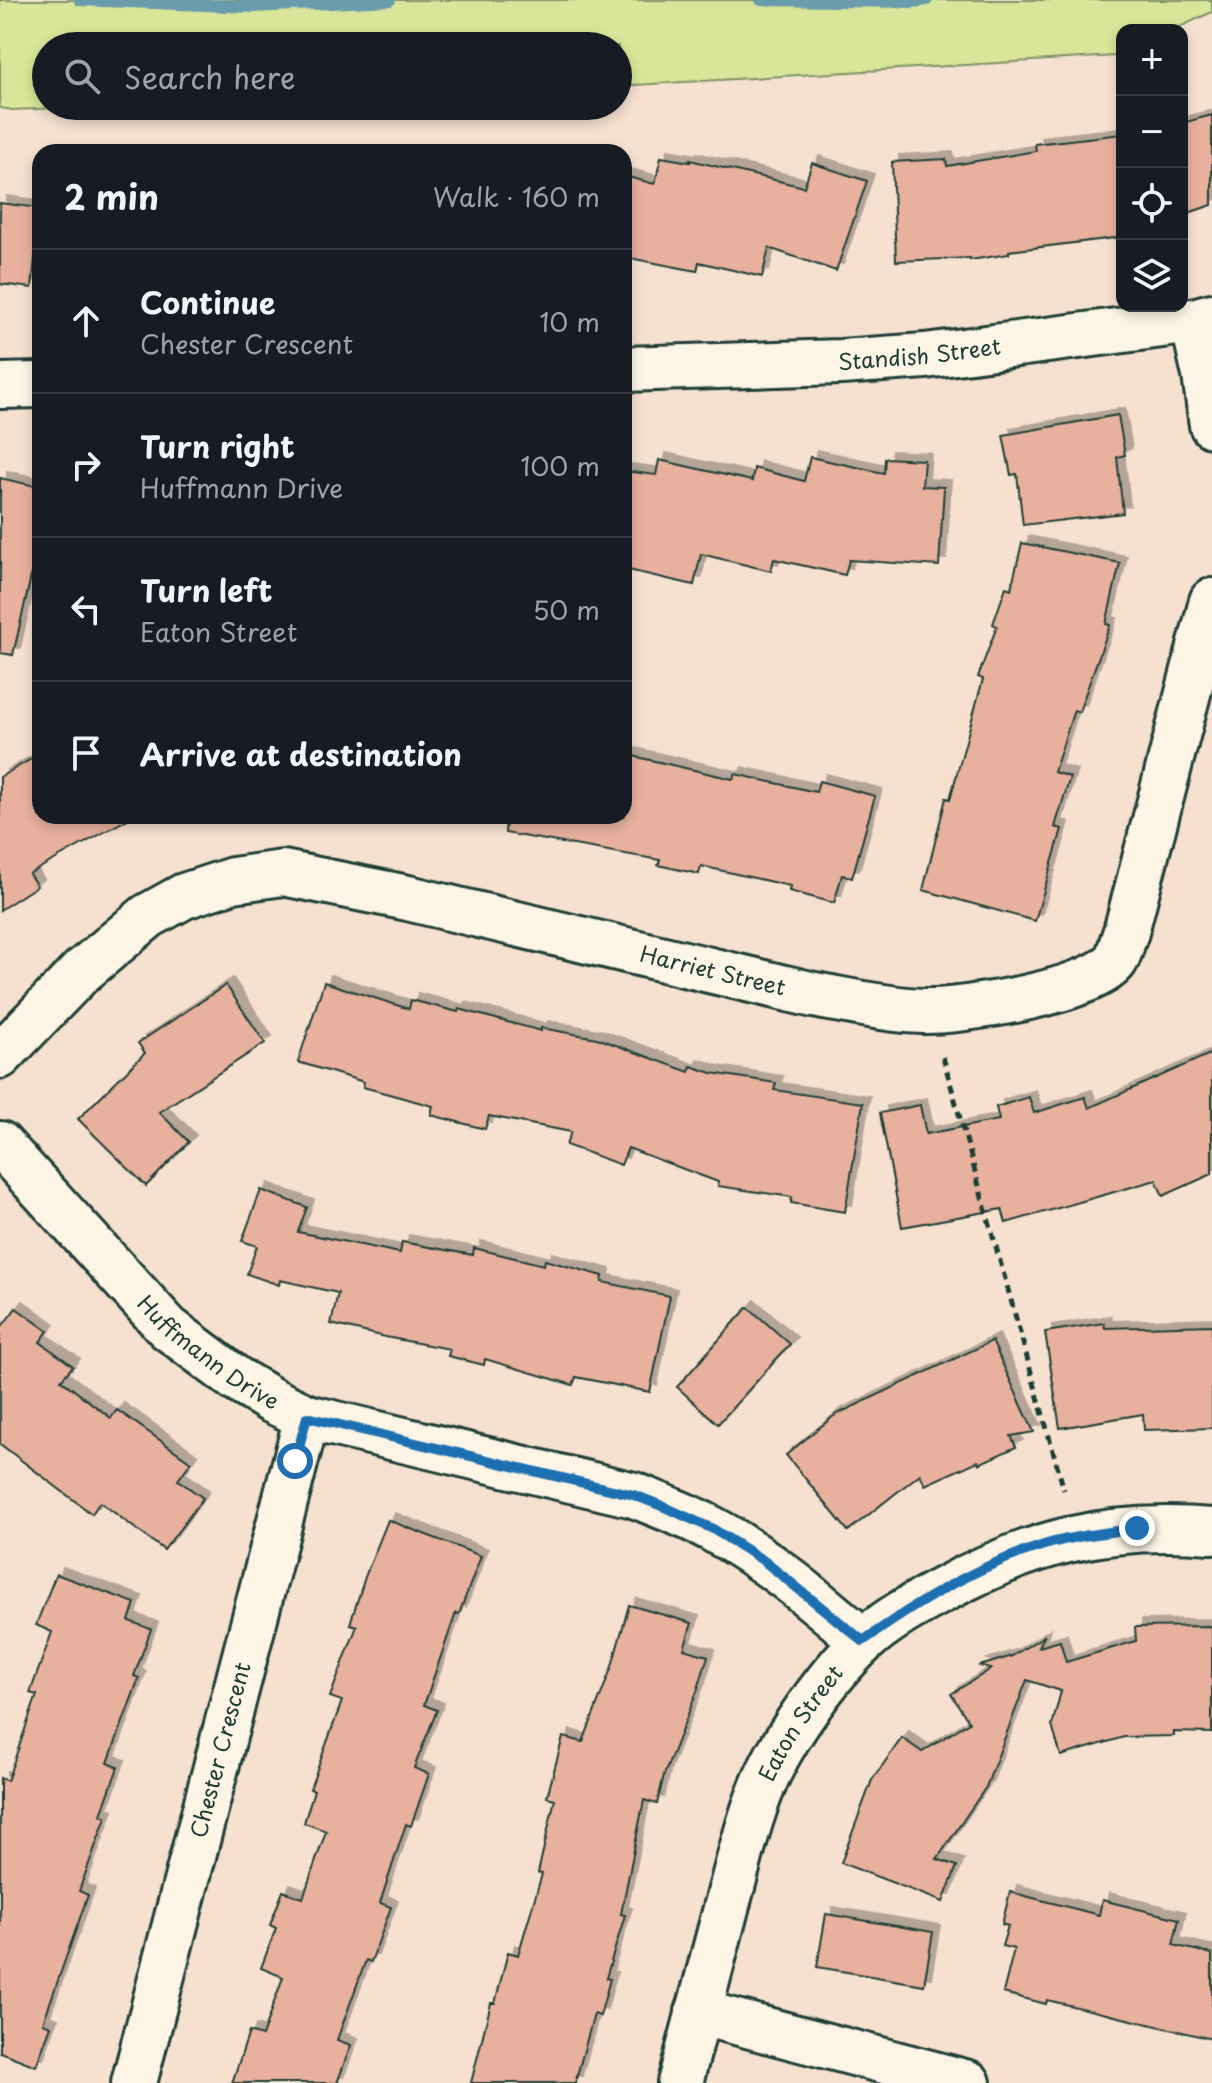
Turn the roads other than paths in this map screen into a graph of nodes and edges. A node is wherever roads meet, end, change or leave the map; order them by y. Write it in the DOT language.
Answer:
graph roads {
  1 [pos="1202,318"];
  2 [pos="632,369"];
  3 [pos="32,385"];
  4 [pos="0,386"];
  5 [pos="1212,425"];
  6 [pos="1212,601"];
  7 [pos="0,1056"];
  8 [pos="0,1144"];
  9 [pos="307,1417"];
  10 [pos="1212,1531"];
  11 [pos="863,1641"];
  12 [pos="698,2012"];
  13 [pos="134,2083"];
  14 [pos="680,2083"];
  15 [pos="968,2083"];
  1 -- 2 [label="street, Standish Street"];
  1 -- 5 [label="street"];
  3 -- 4 [label="street"];
  6 -- 7 [label="street, Harriet Street"];
  8 -- 9 [label="street, Huffmann Drive"];
  9 -- 11 [label="street, Huffmann Drive"];
  9 -- 13 [label="street, Chester Crescent"];
  10 -- 11 [label="street, Eaton Street"];
  11 -- 12 [label="street, Eaton Street"];
  12 -- 14 [label="street, Eaton Street"];
  12 -- 15 [label="street"];
}
